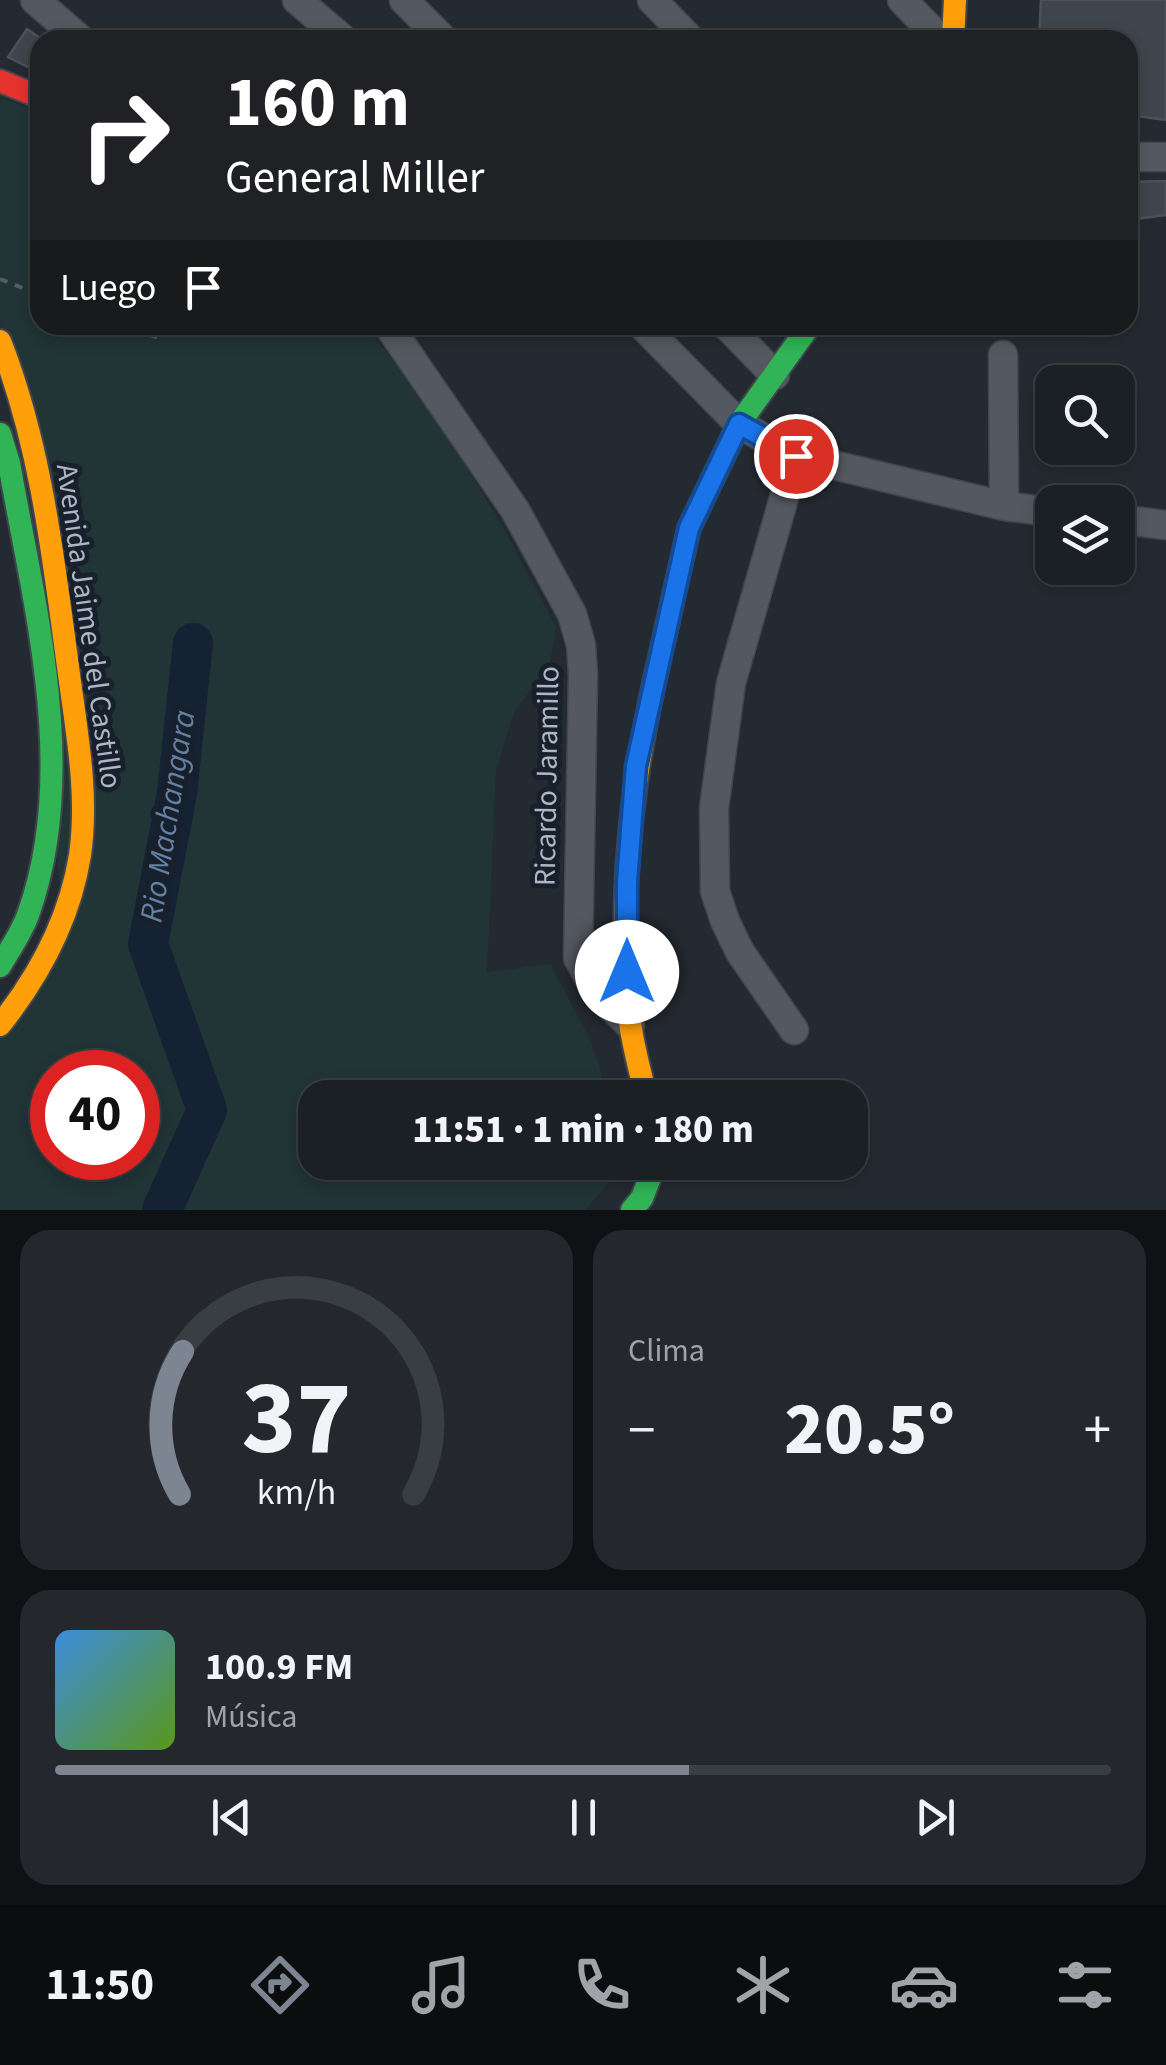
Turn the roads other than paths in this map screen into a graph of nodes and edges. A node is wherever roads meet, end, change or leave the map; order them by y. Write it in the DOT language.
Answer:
graph roads {
  1 [pos="297,0"];
  2 [pos="404,0"];
  3 [pos="652,0"];
  4 [pos="902,0"];
  5 [pos="955,0"];
  6 [pos="50,5"];
  7 [pos="72,30"];
  8 [pos="332,30"];
  9 [pos="434,30"];
  10 [pos="681,30"];
  11 [pos="930,30"];
  12 [pos="954,30"];
  13 [pos="0,81"];
  14 [pos="30,93"];
  15 [pos="1138,157"];
  16 [pos="1166,157"];
  17 [pos="395,335"];
  18 [pos="652,335"];
  19 [pos="736,335"];
  20 [pos="803,335"];
  21 [pos="0,341"];
  22 [pos="1003,355"];
  23 [pos="775,374"];
  24 [pos="739,424"];
  25 [pos="0,434"];
  26 [pos="796,456"];
  27 [pos="1004,506"];
  28 [pos="1035,510"];
  29 [pos="1135,521"];
  30 [pos="1166,524"];
  31 [pos="0,966"];
  32 [pos="0,1025"];
  33 [pos="630,1025"];
  34 [pos="794,1030"];
  35 [pos="642,1080"];
  36 [pos="649,1180"];
  37 [pos="632,1210"];
  1 -- 8 [label="street"];
  2 -- 9 [label="street"];
  3 -- 10 [label="street"];
  4 -- 11 [label="street"];
  5 -- 12 [label="main road"];
  6 -- 7 [label="street"];
  13 -- 14 [label="main road"];
  15 -- 16 [label="street"];
  17 -- 33 [label="street, Ricardo Jaramillo"];
  18 -- 24 [label="street"];
  19 -- 23 [label="street"];
  20 -- 23 [label="main road"];
  21 -- 32 [label="main road, Avenida Jaime del Castillo"];
  22 -- 27 [label="street"];
  23 -- 24 [label="main road"];
  24 -- 26 [label="street"];
  24 -- 33 [label="main road"];
  25 -- 31 [label="main road, Avenida Jaime del Castillo"];
  26 -- 27 [label="street"];
  26 -- 34 [label="street"];
  27 -- 28 [label="street"];
  29 -- 30 [label="street"];
  33 -- 35 [label="main road"];
  36 -- 37 [label="main road"];
}
